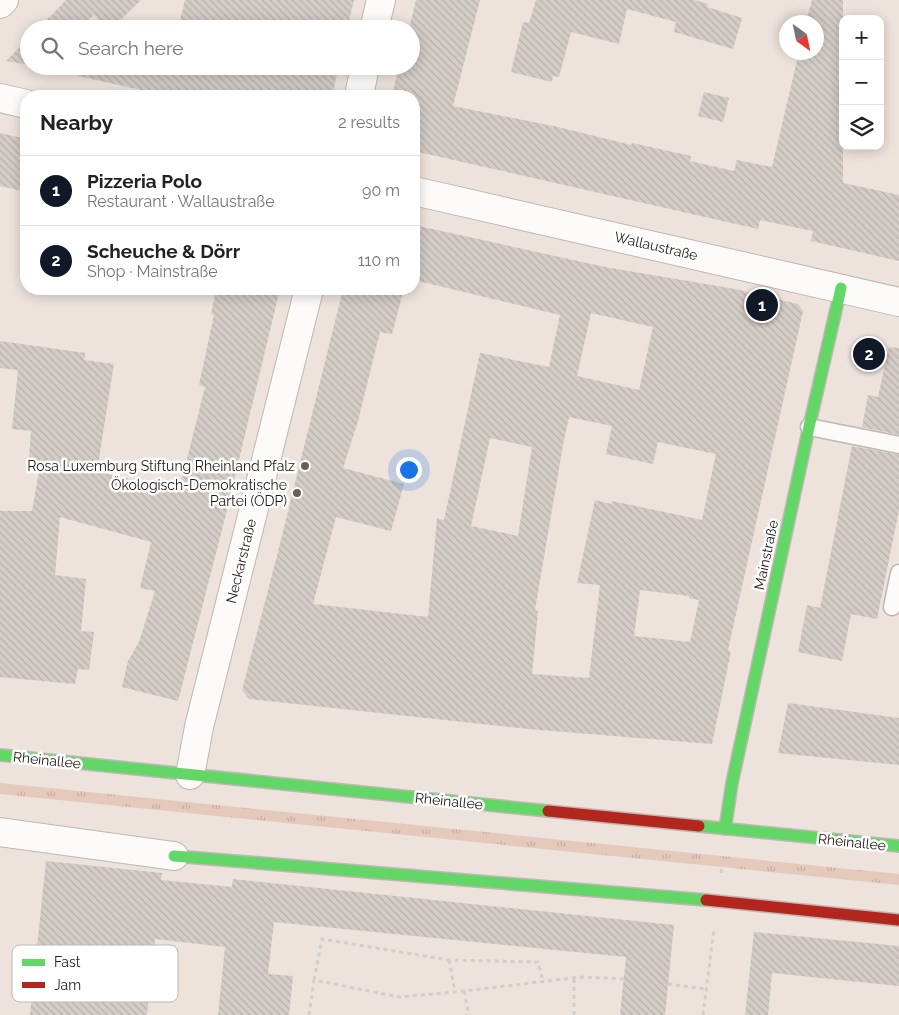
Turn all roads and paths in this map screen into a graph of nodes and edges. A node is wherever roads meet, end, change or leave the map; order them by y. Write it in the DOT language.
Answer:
graph roads {
  1 [pos="4,0"];
  2 [pos="381,0"];
  3 [pos="0,4"];
  4 [pos="376,20"];
  5 [pos="364,75"];
  6 [pos="360,90"];
  7 [pos="0,98"];
  8 [pos="20,103"];
  9 [pos="420,192"];
  10 [pos="841,288"];
  11 [pos="307,295"];
  12 [pos="899,302"];
  13 [pos="809,427"];
  14 [pos="899,445"];
  15 [pos="899,573"];
  16 [pos="892,607"];
  17 [pos="0,755"];
  18 [pos="190,775"];
  19 [pos="725,829"];
  20 [pos="0,832"];
  21 [pos="899,846"];
  22 [pos="174,856"];
  23 [pos="722,870"];
  24 [pos="718,901"];
  25 [pos="899,920"];
  26 [pos="449,960"];
  27 [pos="574,977"];
  28 [pos="624,979"];
  29 [pos="314,980"];
  30 [pos="543,981"];
  31 [pos="668,984"];
  32 [pos="706,989"];
  33 [pos="464,991"];
  34 [pos="455,992"];
  35 [pos="309,1015"];
  36 [pos="466,1015"];
  37 [pos="574,1015"];
  38 [pos="703,1015"];
  1 -- 3 [label="street"];
  2 -- 4 [label="street"];
  5 -- 6 [label="street"];
  7 -- 8 [label="street"];
  9 -- 10 [label="street, Wallaustraße"];
  10 -- 12 [label="street, Wallaustraße"];
  10 -- 13 [label="street, Mainstraße"];
  11 -- 18 [label="street, Neckarstraße"];
  13 -- 14 [label="lane"];
  13 -- 19 [label="street, Mainstraße"];
  15 -- 16 [label="lane"];
  17 -- 18 [label="street, Rheinallee"];
  18 -- 19 [label="street, Rheinallee"];
  19 -- 21 [label="street, Rheinallee"];
  20 -- 22 [label="street"];
  22 -- 24 [label="street"];
  23 -- 24 [label="path"];
  24 -- 25 [label="street"];
  24 -- 32 [label="path"];
  26 -- 29 [label="path"];
  26 -- 30 [label="path"];
  26 -- 34 [label="path"];
  27 -- 28 [label="path"];
  27 -- 30 [label="path"];
  27 -- 37 [label="path"];
  29 -- 34 [label="path"];
  29 -- 35 [label="path"];
  30 -- 33 [label="path"];
  31 -- 32 [label="path"];
  32 -- 38 [label="path"];
  33 -- 34 [label="path"];
  33 -- 36 [label="path"];
}
